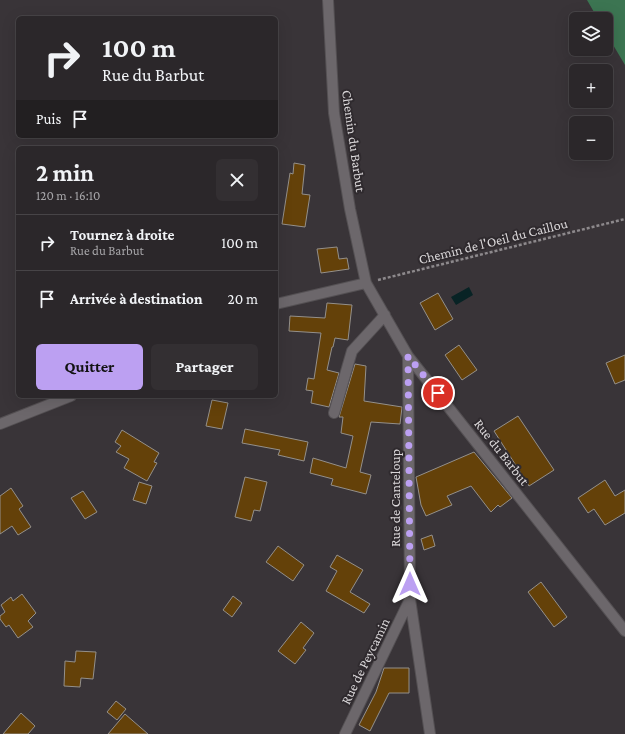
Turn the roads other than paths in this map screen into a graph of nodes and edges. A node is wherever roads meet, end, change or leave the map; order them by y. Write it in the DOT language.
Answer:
graph roads {
  1 [pos="328,0"];
  2 [pos="366,283"];
  3 [pos="278,304"];
  4 [pos="385,315"];
  5 [pos="408,356"];
  6 [pos="66,398"];
  7 [pos="334,413"];
  8 [pos="0,424"];
  9 [pos="410,599"];
  10 [pos="625,631"];
  11 [pos="345,734"];
  12 [pos="430,734"];
  1 -- 2 [label="street, Chemin du Barbut"];
  2 -- 3 [label="street"];
  2 -- 4 [label="street, Rue du Barbut"];
  4 -- 5 [label="street, Rue du Barbut"];
  4 -- 7 [label="street"];
  5 -- 9 [label="street, Rue de Canteloup"];
  5 -- 10 [label="street, Rue du Barbut"];
  6 -- 8 [label="street"];
  9 -- 11 [label="street, Rue de Peycamin"];
  9 -- 12 [label="street, Rue de Canteloup"];
}
